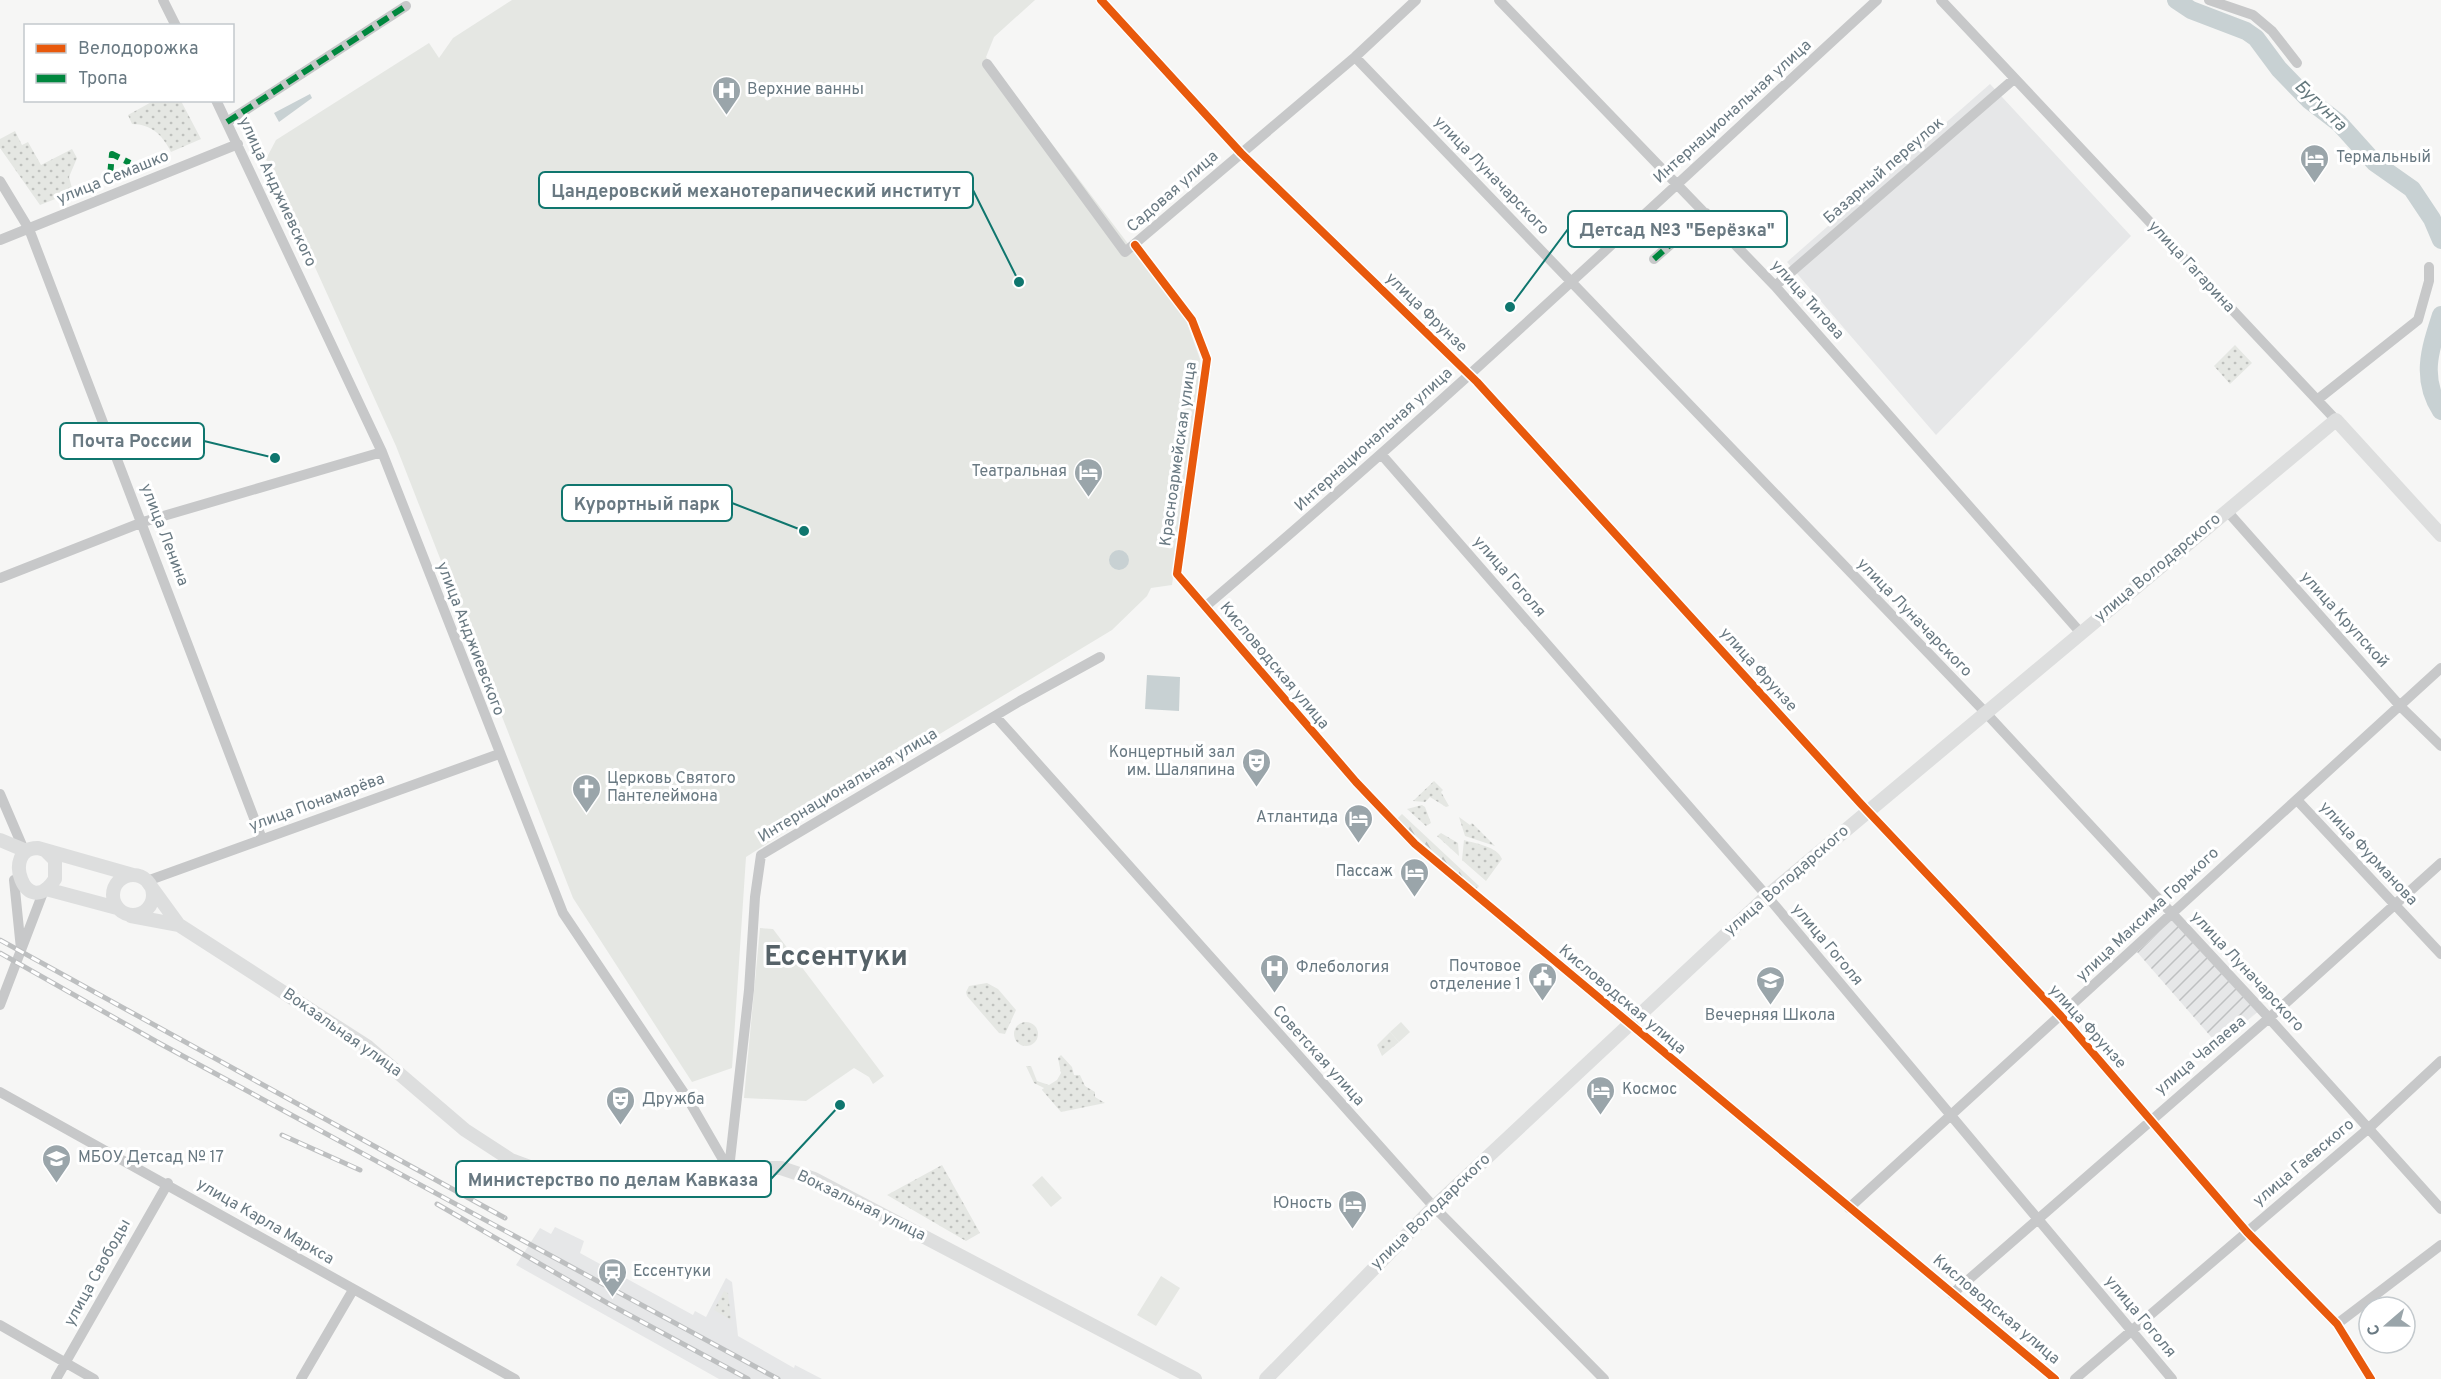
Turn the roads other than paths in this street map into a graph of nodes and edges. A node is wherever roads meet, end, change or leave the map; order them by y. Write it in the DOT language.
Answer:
graph roads {
  1 [pos="163,0"];
  2 [pos="1101,0"];
  3 [pos="1416,0"];
  4 [pos="1499,0"];
  5 [pos="1877,0"];
  6 [pos="1941,0"];
  7 [pos="2209,0"];
  8 [pos="406,6"];
  9 [pos="175,24"];
  10 [pos="1355,57"];
  11 [pos="2297,63"];
  12 [pos="987,64"];
  13 [pos="2014,79"];
  14 [pos="217,102"];
  15 [pos="227,122"];
  16 [pos="238,144"];
  17 [pos="1241,153"];
  18 [pos="0,181"];
  19 [pos="1677,182"];
  20 [pos="1706,213"];
  21 [pos="29,229"];
  22 [pos="0,240"];
  23 [pos="1136,245"];
  24 [pos="1654,259"];
  25 [pos="2428,267"];
  26 [pos="1573,282"];
  27 [pos="1775,286"];
  28 [pos="1469,374"];
  29 [pos="2317,400"];
  30 [pos="2336,420"];
  31 [pos="382,452"];
  32 [pos="1381,454"];
  33 [pos="2227,510"];
  34 [pos="143,522"];
  35 [pos="2441,535"];
  36 [pos="0,578"];
  37 [pos="1206,606"];
  38 [pos="2080,632"];
  39 [pos="1100,657"];
  40 [pos="2441,668"];
  41 [pos="2401,707"];
  42 [pos="1985,712"];
  43 [pos="996,717"];
  44 [pos="2441,746"];
  45 [pos="499,754"];
  46 [pos="0,794"];
  47 [pos="2297,800"];
  48 [pos="1868,811"];
  49 [pos="262,839"];
  50 [pos="0,840"];
  51 [pos="24,850"];
  52 [pos="45,850"];
  53 [pos="2441,863"];
  54 [pos="11,874"];
  55 [pos="133,875"];
  56 [pos="147,881"];
  57 [pos="45,890"];
  58 [pos="1767,896"];
  59 [pos="2395,906"];
  60 [pos="123,911"];
  61 [pos="2171,912"];
  62 [pos="179,925"];
  63 [pos="22,953"];
  64 [pos="2441,954"];
  65 [pos="0,1005"];
  66 [pos="2061,1016"];
  67 [pos="2269,1017"];
  68 [pos="1629,1023"];
  69 [pos="2441,1061"];
  70 [pos="0,1092"];
  71 [pos="1950,1116"];
  72 [pos="2150,1119"];
  73 [pos="2369,1128"];
  74 [pos="729,1170"];
  75 [pos="168,1183"];
  76 [pos="1434,1207"];
  77 [pos="1849,1208"];
  78 [pos="2441,1209"];
  79 [pos="2037,1220"];
  80 [pos="2247,1232"];
  81 [pos="2441,1245"];
  82 [pos="353,1290"];
  83 [pos="1952,1294"];
  84 [pos="2337,1324"];
  85 [pos="0,1325"];
  86 [pos="2133,1331"];
  87 [pos="64,1363"];
  88 [pos="1264,1378"];
  89 [pos="56,1379"];
  90 [pos="94,1379"];
  91 [pos="301,1379"];
  92 [pos="515,1379"];
  93 [pos="1195,1379"];
  94 [pos="1604,1379"];
  95 [pos="2055,1379"];
  96 [pos="2075,1379"];
  97 [pos="2172,1379"];
  98 [pos="2371,1379"];
  1 -- 9 [label="street"];
  2 -- 17 [label="street, улица Фрунзе"];
  3 -- 10 [label="street, Садовая улица"];
  4 -- 19 [label="street, улица Титова"];
  5 -- 19 [label="street, Интернациональная улица"];
  6 -- 13 [label="street, улица Гагарина"];
  7 -- 11 [label="street"];
  8 -- 15 [label="street"];
  10 -- 17 [label="street, Садовая улица"];
  10 -- 26 [label="street, улица Луначарского"];
  12 -- 23 [label="street, Садовая улица"];
  13 -- 27 [label="street, Базарный переулок"];
  13 -- 29 [label="street, улица Гагарина"];
  14 -- 15 [label="street, улица Анджиевского"];
  15 -- 16 [label="street, улица Анджиевского"];
  16 -- 21 [label="street, улица Семашко"];
  16 -- 31 [label="street, улица Анджиевского"];
  17 -- 23 [label="street, Садовая улица"];
  17 -- 28 [label="street, улица Фрунзе"];
  18 -- 21 [label="street, улица Ленина"];
  19 -- 20 [label="street, улица Титова"];
  19 -- 26 [label="street, Интернациональная улица"];
  20 -- 24 [label="street"];
  20 -- 27 [label="street, улица Титова"];
  21 -- 22 [label="street, улица Семашко"];
  21 -- 34 [label="street, улица Ленина"];
  23 -- 37 [label="street, Красноармейская улица"];
  25 -- 29 [label="street"];
  26 -- 28 [label="street, Интернациональная улица"];
  26 -- 42 [label="street, улица Луначарского"];
  27 -- 38 [label="street, улица Титова"];
  28 -- 32 [label="street, Интернациональная улица"];
  28 -- 48 [label="street, улица Фрунзе"];
  29 -- 30 [label="street, улица Гагарина"];
  30 -- 33 [label="main road, улица Володарского"];
  30 -- 35 [label="main road, улица Гагарина"];
  31 -- 34 [label="street"];
  31 -- 45 [label="street, улица Анджиевского"];
  32 -- 37 [label="street, Интернациональная улица"];
  32 -- 58 [label="street, улица Гоголя"];
  33 -- 38 [label="main road, улица Володарского"];
  33 -- 41 [label="street, улица Крупской"];
  34 -- 36 [label="street"];
  34 -- 49 [label="street, улица Ленина"];
  37 -- 68 [label="street, Кисловодская улица"];
  38 -- 42 [label="main road, улица Володарского"];
  39 -- 43 [label="street, Интернациональная улица"];
  40 -- 41 [label="street, улица Максима Горького"];
  41 -- 44 [label="street, улица Крупской"];
  41 -- 47 [label="street, улица Максима Горького"];
  42 -- 48 [label="main road, улица Володарского"];
  42 -- 61 [label="street, улица Луначарского"];
  43 -- 74 [label="street, Интернациональная улица"];
  43 -- 76 [label="street, Советская улица"];
  45 -- 49 [label="street, улица Понамарёва"];
  45 -- 74 [label="street, улица Анджиевского"];
  46 -- 51 [label="street"];
  47 -- 59 [label="street, улица Фурманова"];
  47 -- 61 [label="street, улица Максима Горького"];
  48 -- 58 [label="main road, улица Володарского"];
  48 -- 66 [label="street, улица Фрунзе"];
  49 -- 56 [label="street, улица Понамарёва"];
  50 -- 51 [label="main road"];
  51 -- 52 [label="main road"];
  51 -- 54 [label="main road"];
  52 -- 55 [label="main road"];
  52 -- 57 [label="main road"];
  53 -- 59 [label="street, улица Чапаева"];
  54 -- 57 [label="main road"];
  54 -- 63 [label="street"];
  55 -- 56 [label="main road"];
  55 -- 60 [label="main road"];
  56 -- 60 [label="main road"];
  56 -- 62 [label="main road"];
  57 -- 60 [label="main road"];
  57 -- 63 [label="street"];
  58 -- 68 [label="main road, улица Володарского"];
  58 -- 71 [label="street, улица Гоголя"];
  59 -- 64 [label="street, улица Фурманова"];
  59 -- 67 [label="street, улица Чапаева"];
  60 -- 62 [label="main road"];
  61 -- 66 [label="street, улица Максима Горького"];
  61 -- 67 [label="street, улица Луначарского"];
  62 -- 74 [label="main road, Вокзальная улица"];
  63 -- 65 [label="street"];
  66 -- 71 [label="street, улица Максима Горького"];
  66 -- 72 [label="street, улица Фрунзе"];
  67 -- 72 [label="street, улица Чапаева"];
  67 -- 73 [label="street, улица Луначарского"];
  68 -- 76 [label="main road, улица Володарского"];
  68 -- 77 [label="street, Кисловодская улица"];
  69 -- 73 [label="street, улица Гаевского"];
  70 -- 75 [label="street, улица Карла Маркса"];
  71 -- 77 [label="street, улица Максима Горького"];
  71 -- 79 [label="street, улица Гоголя"];
  72 -- 79 [label="street, улица Чапаева"];
  72 -- 80 [label="street, улица Фрунзе"];
  73 -- 78 [label="street, улица Луначарского"];
  73 -- 80 [label="street, улица Гаевского"];
  74 -- 93 [label="main road, Вокзальная улица"];
  75 -- 82 [label="street, улица Карла Маркса"];
  75 -- 87 [label="street, улица Свободы"];
  76 -- 88 [label="main road, улица Володарского"];
  76 -- 94 [label="street, Советская улица"];
  77 -- 83 [label="street, Кисловодская улица"];
  79 -- 83 [label="street, улица Чапаева"];
  79 -- 86 [label="street, улица Гоголя"];
  80 -- 84 [label="street, улица Фрунзе"];
  80 -- 86 [label="street, улица Гаевского"];
  81 -- 84 [label="street"];
  82 -- 91 [label="street"];
  82 -- 92 [label="street, улица Карла Маркса"];
  83 -- 95 [label="street, Кисловодская улица"];
  84 -- 98 [label="street, улица Фрунзе"];
  85 -- 87 [label="street"];
  86 -- 96 [label="street, улица Гаевского"];
  86 -- 97 [label="street, улица Гоголя"];
  87 -- 89 [label="street, улица Свободы"];
  87 -- 90 [label="street"];
}
